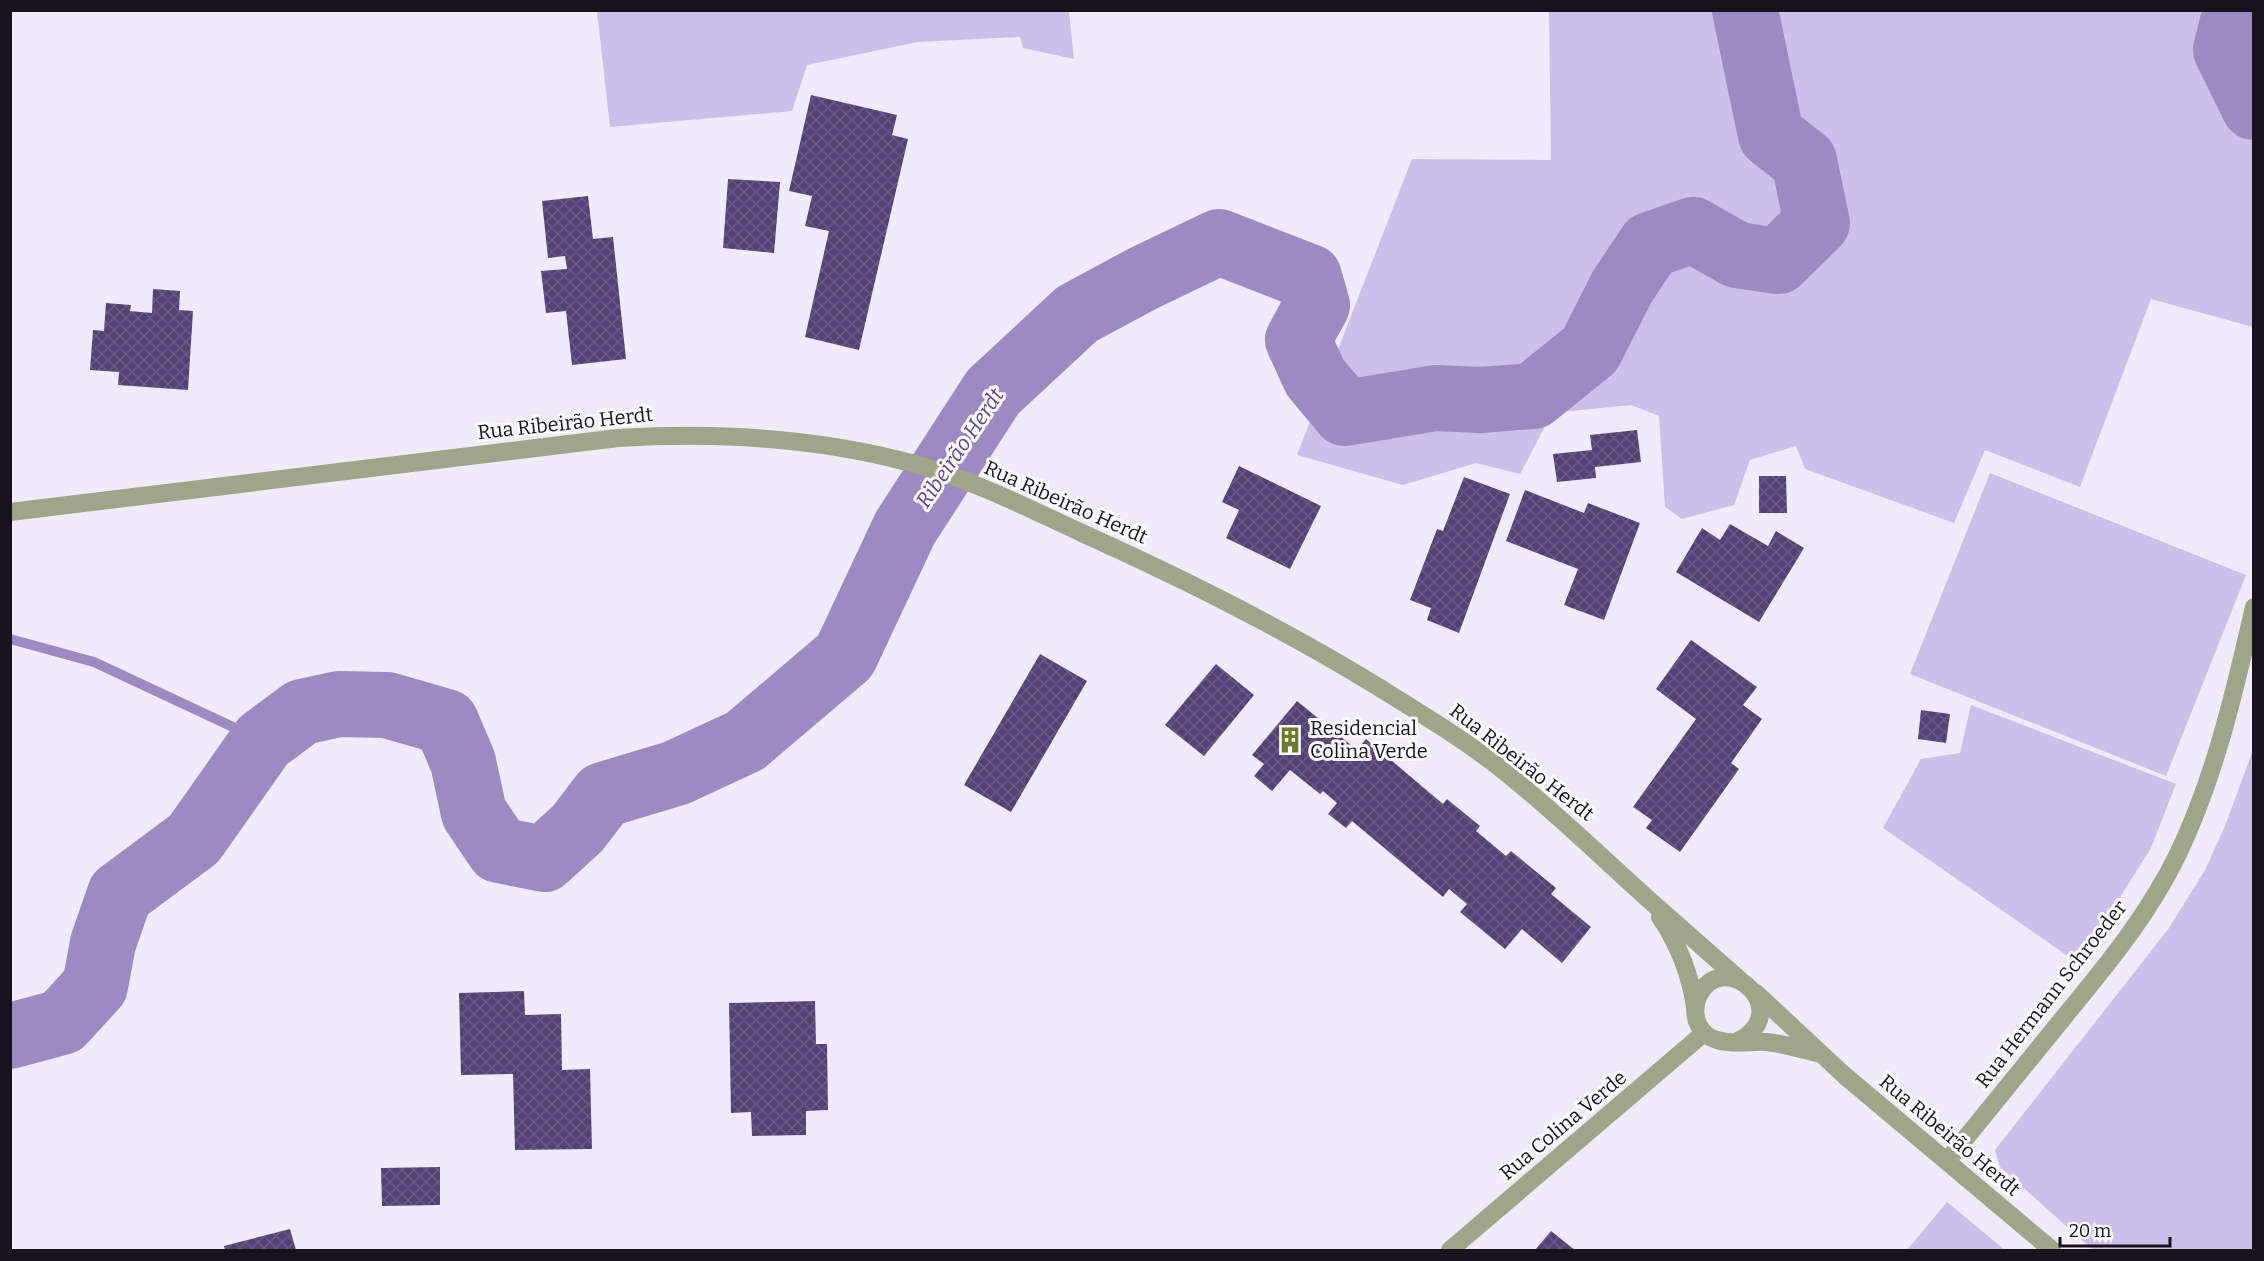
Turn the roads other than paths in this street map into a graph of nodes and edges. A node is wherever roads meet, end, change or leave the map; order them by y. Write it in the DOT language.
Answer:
graph roads {
  1 [pos="10,512"];
  2 [pos="2253,607"];
  3 [pos="1647,898"];
  4 [pos="1740,980"];
  5 [pos="1755,993"];
  6 [pos="1695,1007"];
  7 [pos="1704,1033"];
  8 [pos="1736,1042"];
  9 [pos="1819,1053"];
  10 [pos="1947,1161"];
  11 [pos="1450,1251"];
  12 [pos="2052,1251"];
  1 -- 3 [label="street, Rua Ribeirão Herdt"];
  2 -- 10 [label="street, Rua Hermann Schroeder"];
  3 -- 4 [label="street, Rua Ribeirão Herdt"];
  3 -- 6 [label="street, Rua Ribeirão Herdt"];
  4 -- 5 [label="street"];
  4 -- 6 [label="street"];
  5 -- 8 [label="street"];
  5 -- 9 [label="street, Rua Ribeirão Herdt"];
  6 -- 7 [label="street"];
  7 -- 8 [label="street"];
  7 -- 11 [label="street, Rua Colina Verde"];
  8 -- 9 [label="street, Rua Ribeirão Herdt"];
  9 -- 10 [label="street, Rua Ribeirão Herdt"];
  10 -- 12 [label="street, Rua Ribeirão Herdt"];
}
